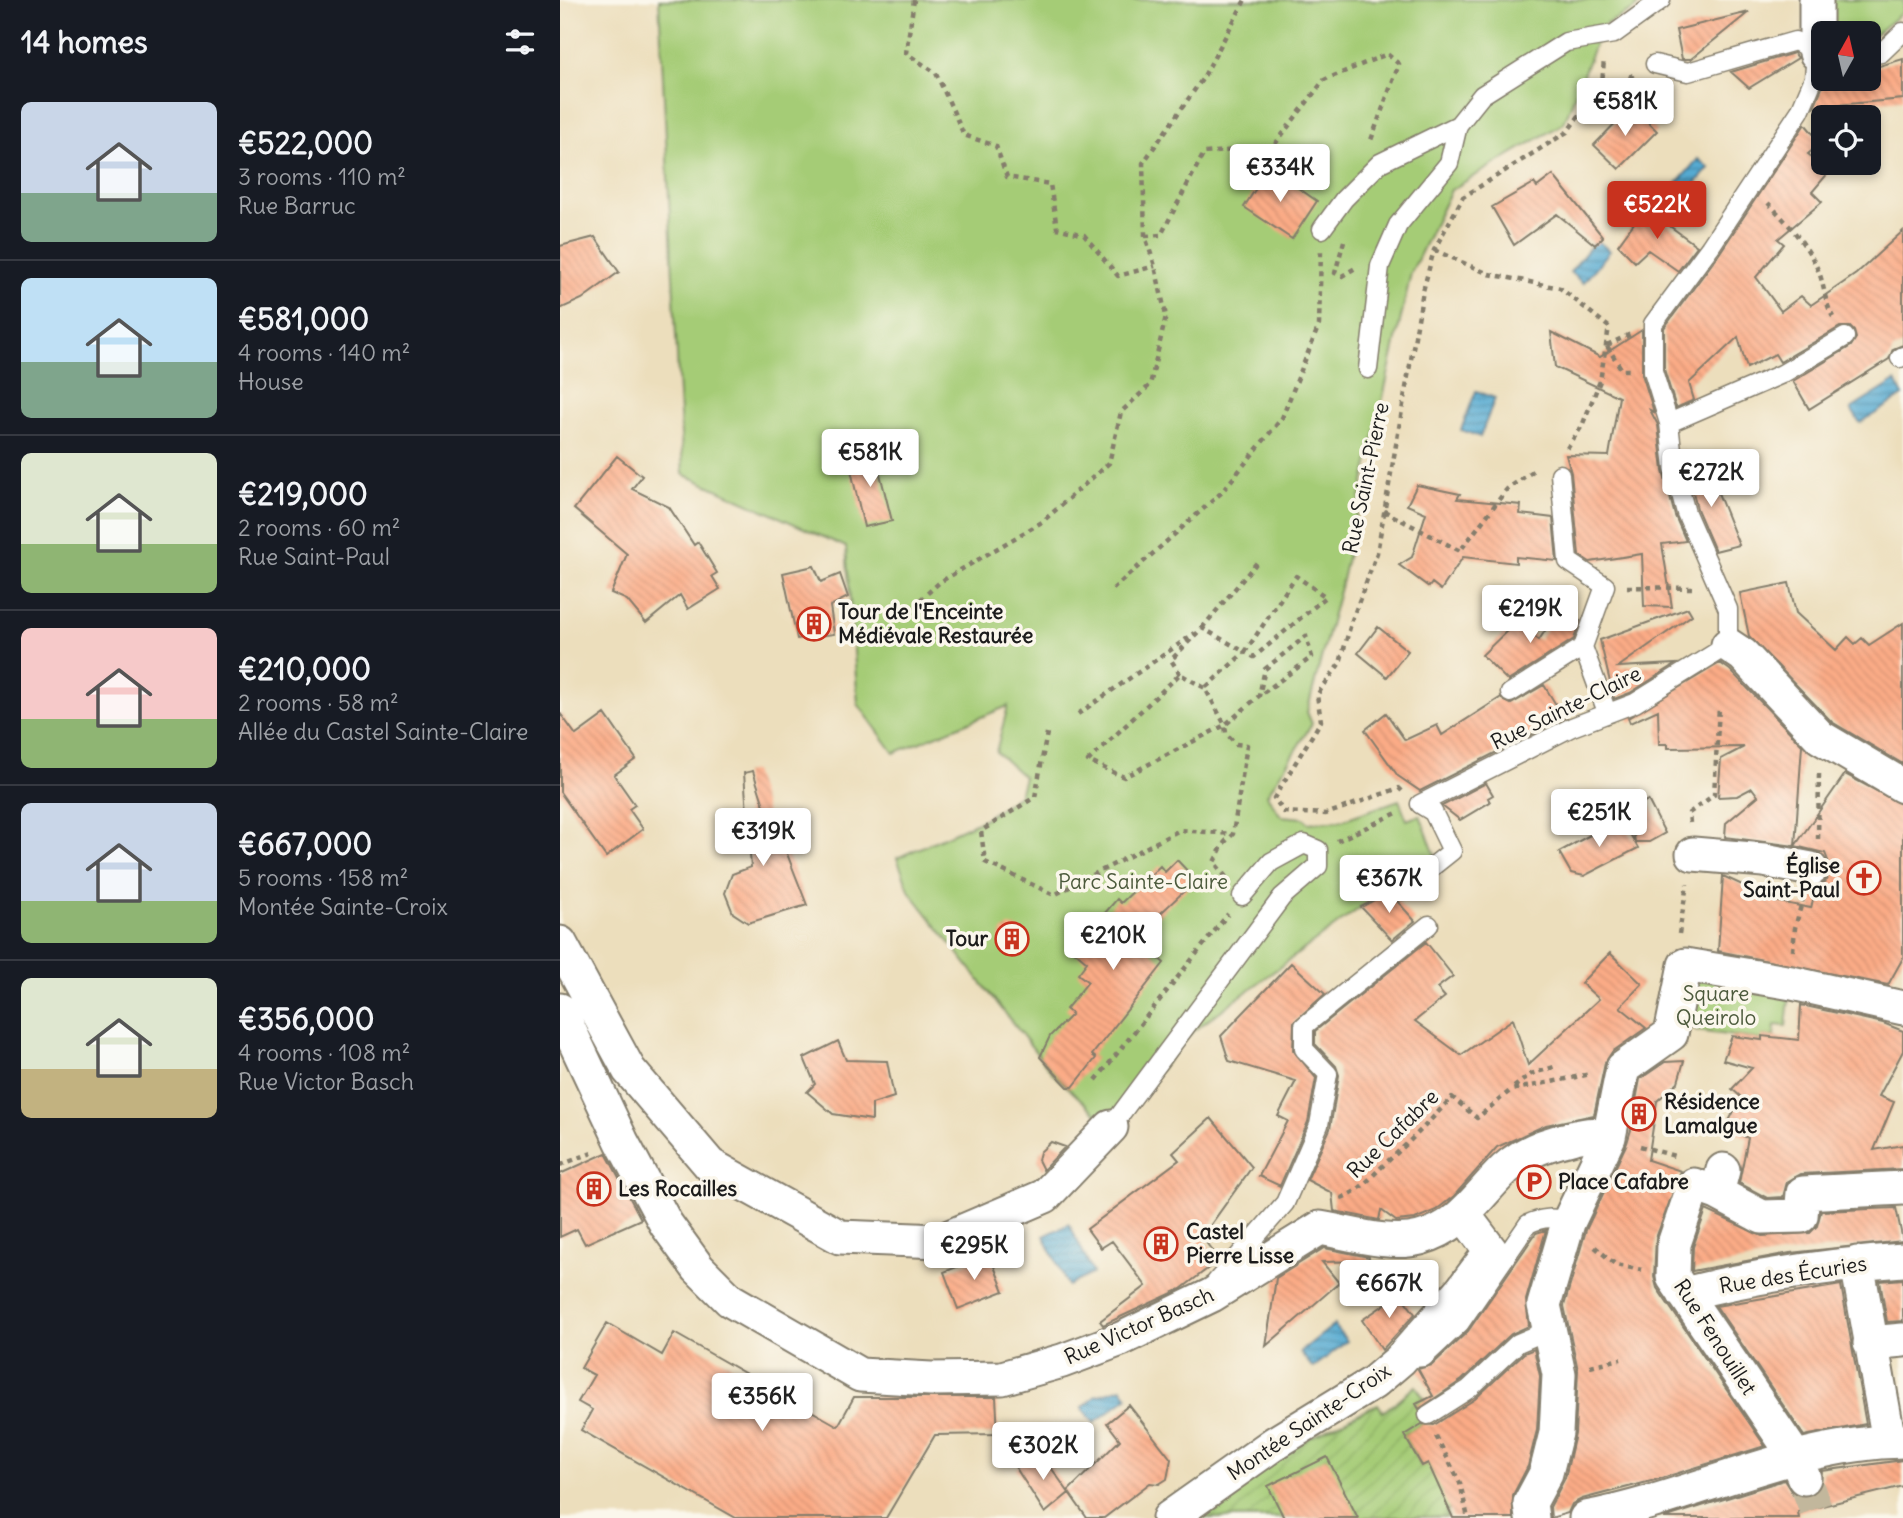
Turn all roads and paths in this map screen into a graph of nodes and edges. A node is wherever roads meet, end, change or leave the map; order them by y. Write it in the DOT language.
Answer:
graph roads {
  1 [pos="914,0"];
  2 [pos="1245,0"];
  3 [pos="1661,0"];
  4 [pos="1816,0"];
  5 [pos="1818,21"];
  6 [pos="1903,32"];
  7 [pos="1811,49"];
  8 [pos="1881,53"];
  9 [pos="1655,64"];
  10 [pos="1811,85"];
  11 [pos="1458,125"];
  12 [pos="1380,163"];
  13 [pos="1751,186"];
  14 [pos="1322,229"];
  15 [pos="1145,236"];
  16 [pos="1434,250"];
  17 [pos="1155,266"];
  18 [pos="1845,337"];
  19 [pos="1368,369"];
  20 [pos="1670,422"];
  21 [pos="1582,426"];
  22 [pos="1565,449"];
  23 [pos="1555,456"];
  24 [pos="1553,468"];
  25 [pos="1384,511"];
  26 [pos="1259,559"];
  27 [pos="1605,586"];
  28 [pos="1720,587"];
  29 [pos="1112,589"];
  30 [pos="920,600"];
  31 [pos="1202,628"];
  32 [pos="1728,645"];
  33 [pos="1583,647"];
  34 [pos="1245,652"];
  35 [pos="1180,674"];
  36 [pos="1205,688"];
  37 [pos="1510,693"];
  38 [pos="1259,695"];
  39 [pos="1607,712"];
  40 [pos="1078,714"];
  41 [pos="1225,724"];
  42 [pos="1047,733"];
  43 [pos="1820,737"];
  44 [pos="1903,786"];
  45 [pos="1399,788"];
  46 [pos="1420,804"];
  47 [pos="1233,834"];
  48 [pos="1318,850"];
  49 [pos="1693,854"];
  50 [pos="1811,869"];
  51 [pos="1403,890"];
  52 [pos="1242,896"];
  53 [pos="1429,925"];
  54 [pos="560,943"];
  55 [pos="1793,953"];
  56 [pos="1903,1008"];
  57 [pos="560,1010"];
  58 [pos="1557,1066"];
  59 [pos="1623,1068"];
  60 [pos="1096,1080"];
  61 [pos="1511,1090"];
  62 [pos="1111,1127"];
  63 [pos="1609,1137"];
  64 [pos="1720,1182"];
  65 [pos="1903,1188"];
  66 [pos="1335,1200"];
  67 [pos="1464,1215"];
  68 [pos="1568,1223"];
  69 [pos="1903,1260"];
  70 [pos="1857,1263"];
  71 [pos="1679,1285"];
  72 [pos="1212,1295"];
  73 [pos="1549,1330"];
  74 [pos="1903,1340"];
  75 [pos="1870,1343"];
  76 [pos="1400,1360"];
  77 [pos="1428,1415"];
  78 [pos="1896,1441"];
  79 [pos="1799,1466"];
  80 [pos="1620,1515"];
  81 [pos="1169,1518"];
  82 [pos="1532,1518"];
  83 [pos="1586,1518"];
  1 -- 17 [label="path"];
  2 -- 15 [label="path"];
  3 -- 11 [label="lane"];
  4 -- 5 [label="street"];
  6 -- 8 [label="lane"];
  7 -- 9 [label="lane"];
  9 -- 16 [label="path, Rue Saint-Pierre"];
  10 -- 13 [label="lane"];
  11 -- 12 [label="lane"];
  11 -- 19 [label="lane"];
  12 -- 14 [label="lane"];
  12 -- 15 [label="path"];
  13 -- 18 [label="path"];
  13 -- 20 [label="lane"];
  14 -- 29 [label="path"];
  15 -- 17 [label="path"];
  16 -- 21 [label="path"];
  16 -- 25 [label="path, Rue Saint-Pierre"];
  17 -- 30 [label="path"];
  18 -- 20 [label="lane"];
  20 -- 28 [label="lane"];
  22 -- 23 [label="path"];
  24 -- 25 [label="path"];
  24 -- 27 [label="lane"];
  25 -- 45 [label="path, Rue Saint-Pierre"];
  26 -- 31 [label="path"];
  27 -- 28 [label="path"];
  27 -- 33 [label="lane"];
  28 -- 32 [label="lane"];
  31 -- 34 [label="path"];
  31 -- 35 [label="path"];
  31 -- 40 [label="path"];
  32 -- 39 [label="lane, Rue Sainte-Claire"];
  32 -- 43 [label="street"];
  33 -- 37 [label="lane"];
  33 -- 39 [label="lane"];
  34 -- 34 [label="path"];
  34 -- 36 [label="path"];
  35 -- 36 [label="path"];
  35 -- 41 [label="path"];
  36 -- 41 [label="path"];
  38 -- 38 [label="path"];
  38 -- 41 [label="path"];
  39 -- 46 [label="lane, Rue Sainte-Claire"];
  41 -- 47 [label="path"];
  42 -- 47 [label="path"];
  43 -- 44 [label="street"];
  43 -- 50 [label="path"];
  46 -- 48 [label="path"];
  46 -- 51 [label="lane"];
  47 -- 52 [label="path"];
  48 -- 52 [label="lane"];
  48 -- 62 [label="lane"];
  49 -- 50 [label="street"];
  50 -- 55 [label="path"];
  52 -- 60 [label="path"];
  53 -- 72 [label="lane"];
  54 -- 62 [label="street"];
  56 -- 59 [label="street"];
  57 -- 72 [label="street, Rue Victor Basch"];
  58 -- 61 [label="path"];
  59 -- 61 [label="path, Rue Cafabre"];
  59 -- 63 [label="street"];
  61 -- 66 [label="path, Rue Cafabre"];
  63 -- 64 [label="path"];
  63 -- 67 [label="street"];
  63 -- 68 [label="street"];
  64 -- 65 [label="street"];
  64 -- 71 [label="street, Rue Fenouillet"];
  67 -- 72 [label="street, Rue Victor Basch"];
  67 -- 76 [label="street, Montée Sainte-Croix"];
  68 -- 71 [label="path"];
  68 -- 73 [label="street"];
  68 -- 76 [label="lane"];
  69 -- 70 [label="street, Rue des Écuries"];
  70 -- 71 [label="street, Rue des Écuries"];
  70 -- 75 [label="street"];
  71 -- 79 [label="street, Rue Fenouillet"];
  73 -- 77 [label="lane"];
  73 -- 82 [label="street"];
  74 -- 75 [label="street"];
  75 -- 78 [label="street"];
  76 -- 81 [label="street, Montée Sainte-Croix"];
  78 -- 79 [label="street"];
  79 -- 80 [label="street"];
  80 -- 83 [label="street"];
}
